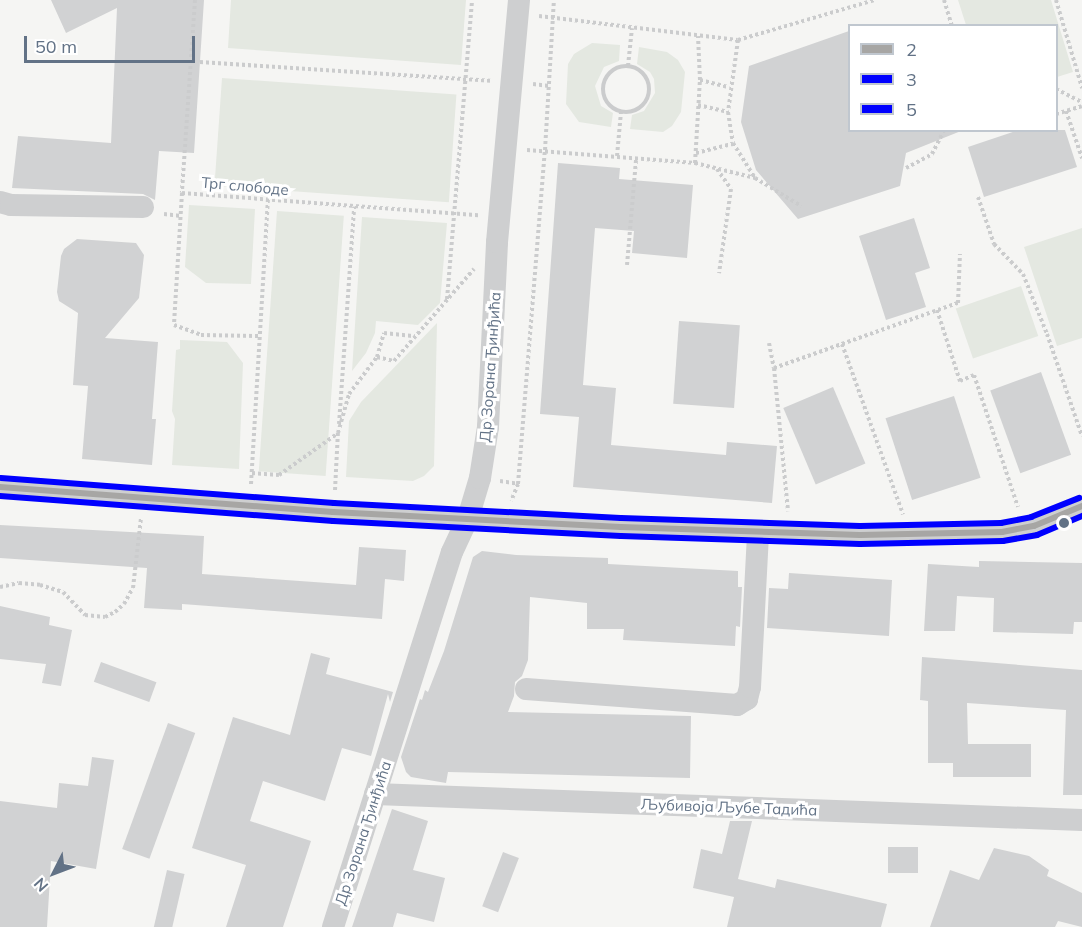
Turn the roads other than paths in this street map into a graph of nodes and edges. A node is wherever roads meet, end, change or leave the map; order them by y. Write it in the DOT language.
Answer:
graph roads {
  1 [pos="518,7"];
  2 [pos="0,202"];
  3 [pos="143,207"];
  4 [pos="0,487"];
  5 [pos="1082,506"];
  6 [pos="468,518"];
  7 [pos="758,533"];
  8 [pos="526,689"];
  9 [pos="375,794"];
  10 [pos="1082,820"];
  11 [pos="333,927"];
  1 -- 6 [label="street, Др Зорана Ђинђића"];
  2 -- 3 [label="street"];
  4 -- 6 [label="street"];
  5 -- 7 [label="street"];
  6 -- 7 [label="street"];
  6 -- 9 [label="street, Др Зорана Ђинђића"];
  7 -- 8 [label="street"];
  9 -- 10 [label="street, Љубивоја Љубе Тадића"];
  9 -- 11 [label="street, Др Зорана Ђинђића"];
}
